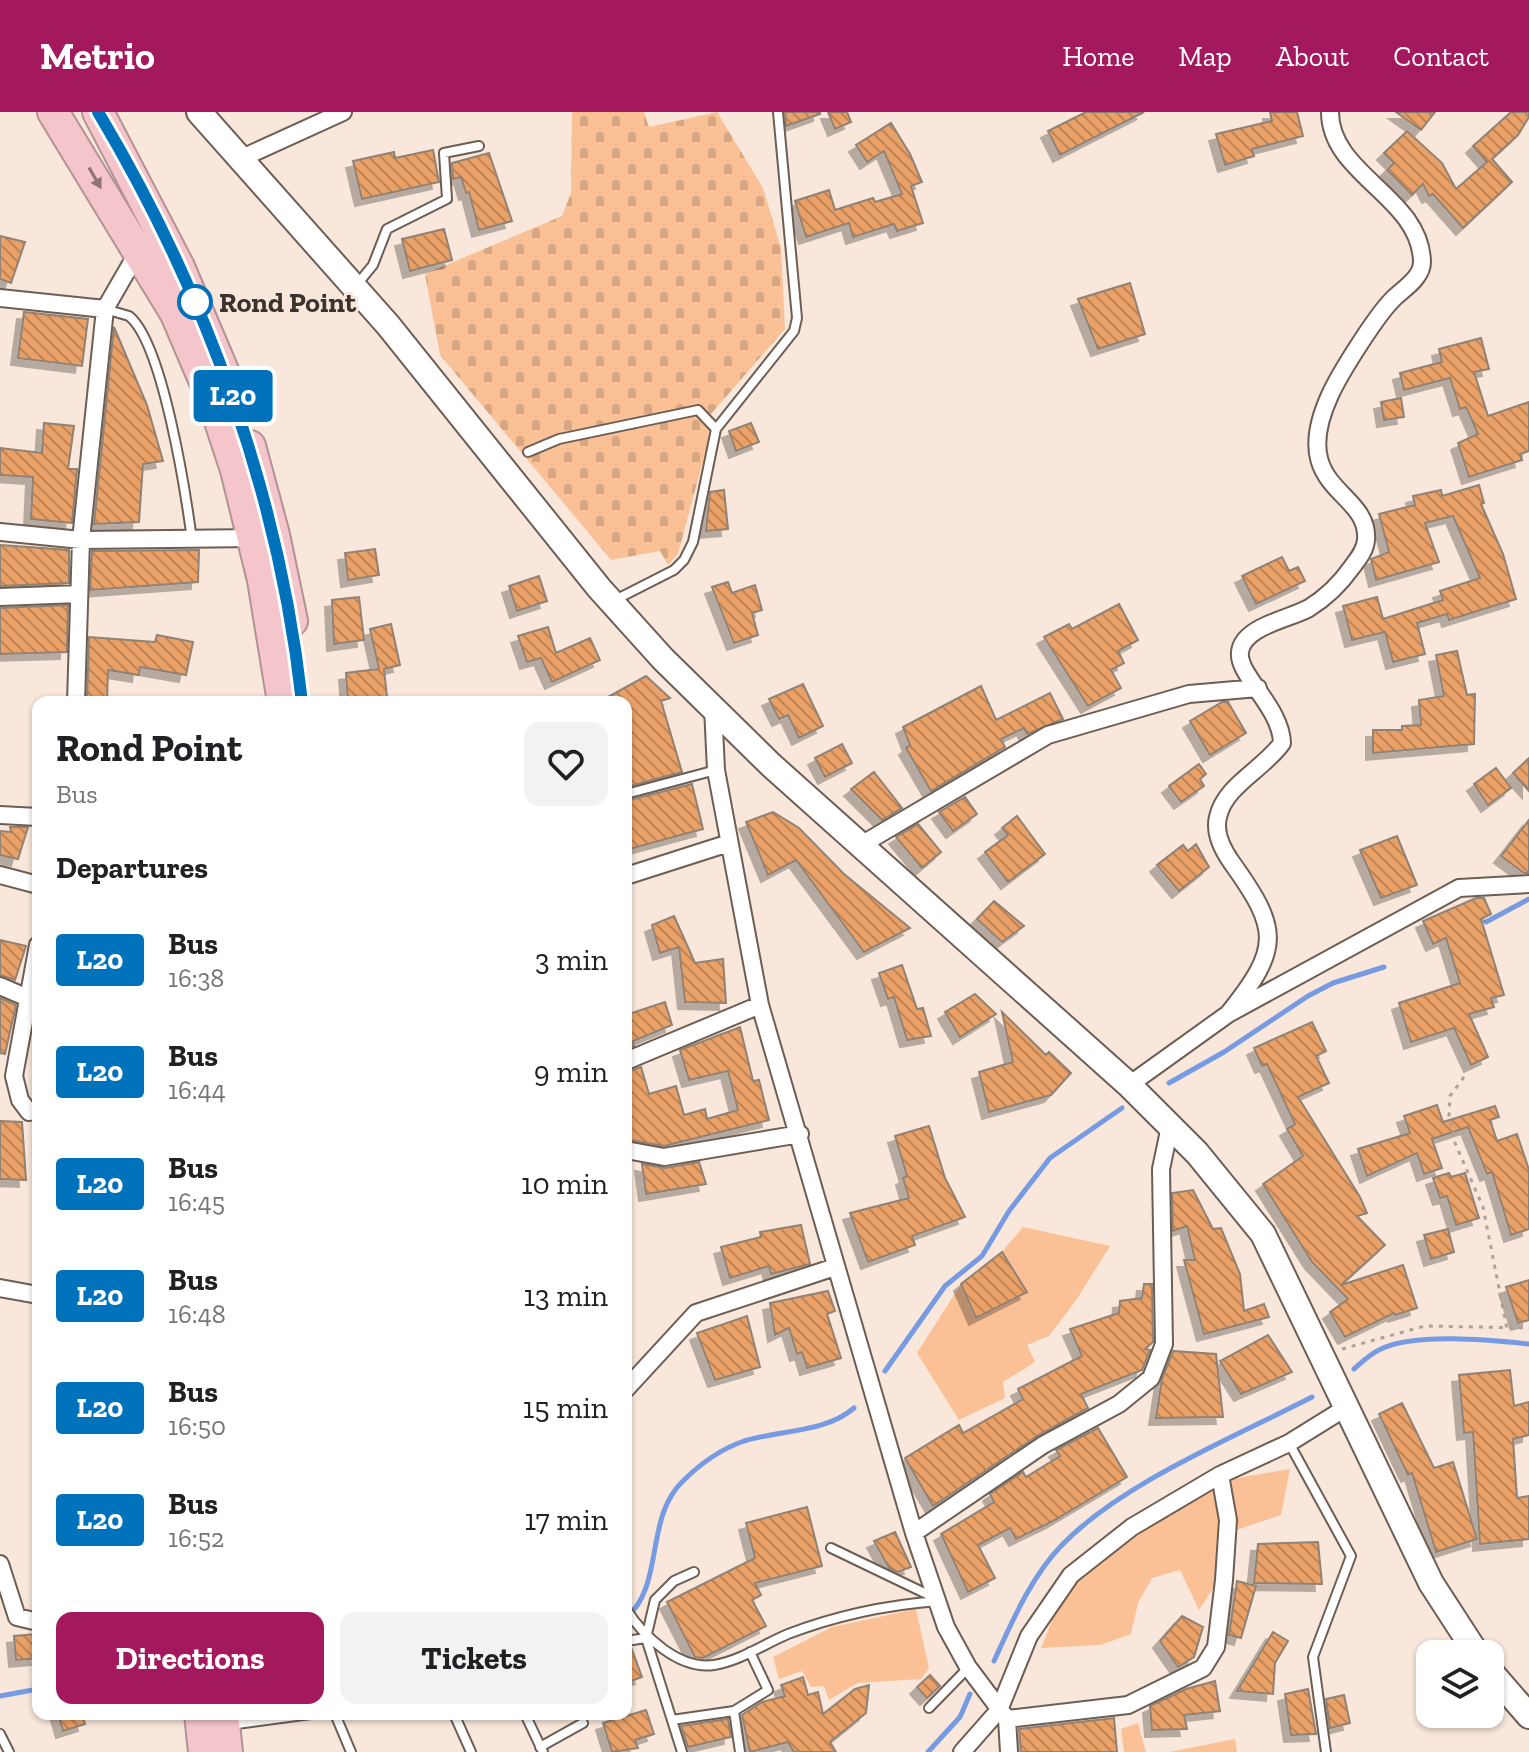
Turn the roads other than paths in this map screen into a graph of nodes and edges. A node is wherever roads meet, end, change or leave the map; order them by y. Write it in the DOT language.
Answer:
graph roads {
  1 [pos="53,112"];
  2 [pos="98,112"];
  3 [pos="123,112"];
  4 [pos="343,112"];
  5 [pos="778,112"];
  6 [pos="1330,112"];
  7 [pos="208,117"];
  8 [pos="113,140"];
  9 [pos="479,146"];
  10 [pos="242,158"];
  11 [pos="139,250"];
  12 [pos="355,287"];
  13 [pos="0,298"];
  14 [pos="105,309"];
  15 [pos="716,429"];
  16 [pos="528,452"];
  17 [pos="0,532"];
  18 [pos="264,537"];
  19 [pos="81,540"];
  20 [pos="192,541"];
  21 [pos="79,594"];
  22 [pos="0,597"];
  23 [pos="611,602"];
  24 [pos="1258,688"];
  25 [pos="76,696"];
  26 [pos="282,696"];
  27 [pos="301,696"];
  28 [pos="713,707"];
  29 [pos="716,770"];
  30 [pos="632,792"];
  31 [pos="0,815"];
  32 [pos="32,817"];
  33 [pos="729,843"];
  34 [pos="861,845"];
  35 [pos="632,874"];
  36 [pos="0,875"];
  37 [pos="32,883"];
  38 [pos="1529,884"];
  39 [pos="32,977"];
  40 [pos="0,986"];
  41 [pos="28,998"];
  42 [pos="760,1005"];
  43 [pos="1228,1014"];
  44 [pos="632,1058"];
  45 [pos="1129,1085"];
  46 [pos="29,1112"];
  47 [pos="1170,1126"];
  48 [pos="800,1134"];
  49 [pos="632,1151"];
  50 [pos="835,1267"];
  51 [pos="0,1288"];
  52 [pos="32,1294"];
  53 [pos="632,1382"];
  54 [pos="1347,1407"];
  55 [pos="1289,1443"];
  56 [pos="1220,1475"];
  57 [pos="914,1533"];
  58 [pos="831,1548"];
  59 [pos="0,1564"];
  60 [pos="694,1572"];
  61 [pos="939,1600"];
  62 [pos="632,1619"];
  63 [pos="32,1621"];
  64 [pos="646,1638"];
  65 [pos="632,1640"];
  66 [pos="1468,1640"];
  67 [pos="750,1652"];
  68 [pos="968,1667"];
  69 [pos="1504,1687"];
  70 [pos="929,1708"];
  71 [pos="734,1711"];
  72 [pos="1003,1714"];
  73 [pos="1529,1716"];
  74 [pos="265,1720"];
  75 [pos="338,1720"];
  76 [pos="457,1720"];
  77 [pos="528,1720"];
  78 [pos="672,1720"];
  79 [pos="583,1723"];
  80 [pos="219,1726"];
  81 [pos="0,1734"];
  82 [pos="541,1749"];
  83 [pos="9,1752"];
  84 [pos="204,1752"];
  85 [pos="351,1752"];
  86 [pos="471,1752"];
  87 [pos="682,1752"];
  88 [pos="740,1752"];
  89 [pos="962,1752"];
  90 [pos="1009,1752"];
  91 [pos="1326,1752"];
  1 -- 11 [label="highway, one-way"];
  2 -- 8 [label="highway"];
  3 -- 8 [label="highway"];
  4 -- 10 [label="street"];
  5 -- 15 [label="lane"];
  6 -- 24 [label="street"];
  7 -- 10 [label="street"];
  8 -- 18 [label="highway"];
  9 -- 12 [label="lane"];
  10 -- 12 [label="street"];
  11 -- 14 [label="street"];
  11 -- 18 [label="highway"];
  12 -- 23 [label="street"];
  13 -- 14 [label="street"];
  14 -- 19 [label="street"];
  14 -- 20 [label="lane"];
  15 -- 16 [label="lane"];
  15 -- 23 [label="lane"];
  17 -- 19 [label="street"];
  18 -- 20 [label="street"];
  18 -- 26 [label="highway"];
  18 -- 27 [label="highway"];
  19 -- 20 [label="street"];
  19 -- 21 [label="street"];
  21 -- 22 [label="street"];
  21 -- 25 [label="street"];
  23 -- 28 [label="street"];
  24 -- 34 [label="street"];
  24 -- 43 [label="street"];
  28 -- 29 [label="street"];
  28 -- 34 [label="street"];
  29 -- 30 [label="lane"];
  29 -- 33 [label="street"];
  31 -- 32 [label="street"];
  33 -- 35 [label="street"];
  33 -- 42 [label="street"];
  34 -- 45 [label="street"];
  36 -- 37 [label="street"];
  38 -- 43 [label="street"];
  39 -- 41 [label="street"];
  40 -- 41 [label="street"];
  41 -- 46 [label="street"];
  42 -- 44 [label="street"];
  42 -- 48 [label="street"];
  43 -- 45 [label="street"];
  45 -- 47 [label="street"];
  47 -- 54 [label="street"];
  47 -- 57 [label="street"];
  48 -- 49 [label="street"];
  48 -- 50 [label="street"];
  50 -- 53 [label="street"];
  50 -- 57 [label="street"];
  51 -- 52 [label="street"];
  54 -- 55 [label="street"];
  54 -- 66 [label="street"];
  55 -- 56 [label="street"];
  55 -- 91 [label="lane"];
  56 -- 72 [label="street"];
  56 -- 72 [label="street"];
  57 -- 61 [label="street"];
  58 -- 61 [label="lane"];
  59 -- 63 [label="street"];
  60 -- 64 [label="lane"];
  61 -- 67 [label="lane"];
  61 -- 68 [label="street"];
  62 -- 64 [label="lane"];
  64 -- 65 [label="lane"];
  64 -- 67 [label="lane"];
  64 -- 78 [label="lane"];
  67 -- 71 [label="lane"];
  68 -- 70 [label="lane"];
  68 -- 72 [label="street"];
  69 -- 73 [label="street"];
  71 -- 78 [label="lane"];
  71 -- 88 [label="lane"];
  72 -- 89 [label="street"];
  72 -- 90 [label="street"];
  74 -- 80 [label="lane"];
  75 -- 85 [label="lane"];
  76 -- 86 [label="lane"];
  77 -- 82 [label="lane"];
  78 -- 87 [label="lane"];
  79 -- 82 [label="lane"];
  80 -- 84 [label="highway"];
  81 -- 83 [label="lane"];
}
